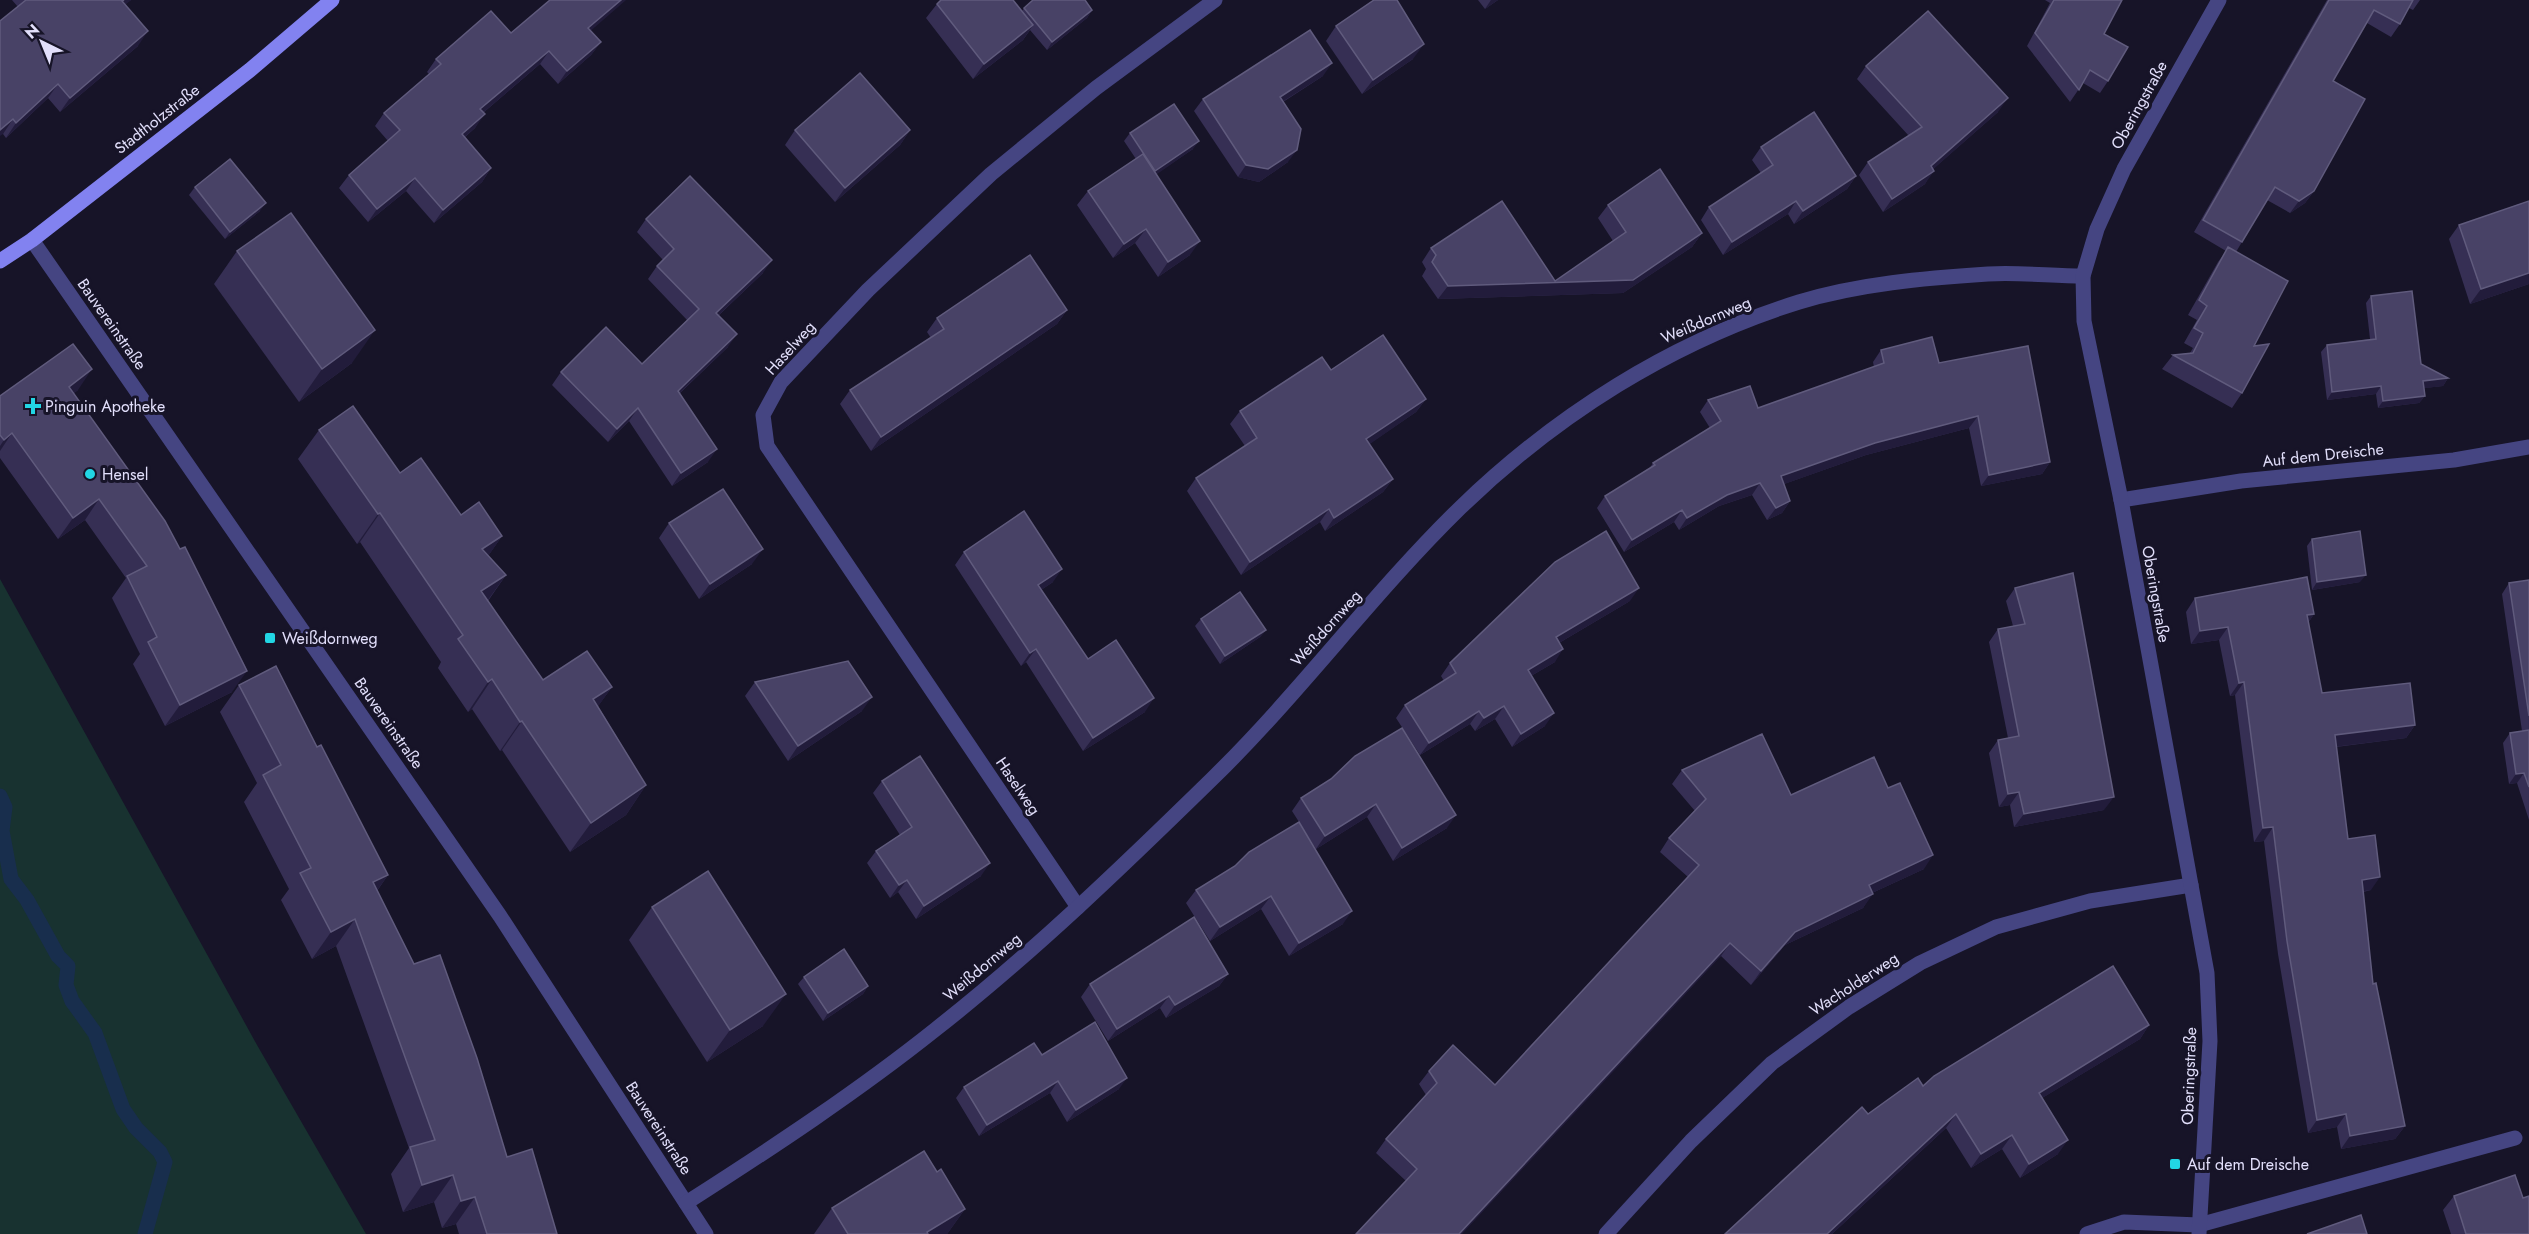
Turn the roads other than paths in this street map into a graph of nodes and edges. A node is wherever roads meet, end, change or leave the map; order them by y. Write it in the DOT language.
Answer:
graph roads {
  1 [pos="332,0"];
  2 [pos="1215,0"];
  3 [pos="2219,0"];
  4 [pos="32,240"];
  5 [pos="0,261"];
  6 [pos="2083,276"];
  7 [pos="2529,447"];
  8 [pos="2121,500"];
  9 [pos="2191,885"];
  10 [pos="1078,907"];
  11 [pos="2516,1138"];
  12 [pos="686,1203"];
  13 [pos="2199,1230"];
  14 [pos="706,1234"];
  15 [pos="1606,1234"];
  16 [pos="2087,1234"];
  1 -- 4 [label="street, Stadtholzstraße"];
  2 -- 10 [label="street, Haselweg"];
  3 -- 6 [label="street, Oberingstraße"];
  4 -- 5 [label="street, Stadtholzstraße"];
  4 -- 12 [label="street, Bauvereinstraße"];
  6 -- 8 [label="street, Oberingstraße"];
  6 -- 10 [label="street, Weißdornweg"];
  7 -- 8 [label="street, Auf dem Dreische"];
  8 -- 9 [label="street, Oberingstraße"];
  9 -- 13 [label="street, Oberingstraße"];
  9 -- 15 [label="street, Wacholderweg"];
  10 -- 12 [label="street, Weißdornweg"];
  11 -- 13 [label="street"];
  12 -- 14 [label="street, Bauvereinstraße"];
  13 -- 16 [label="street"];
}
